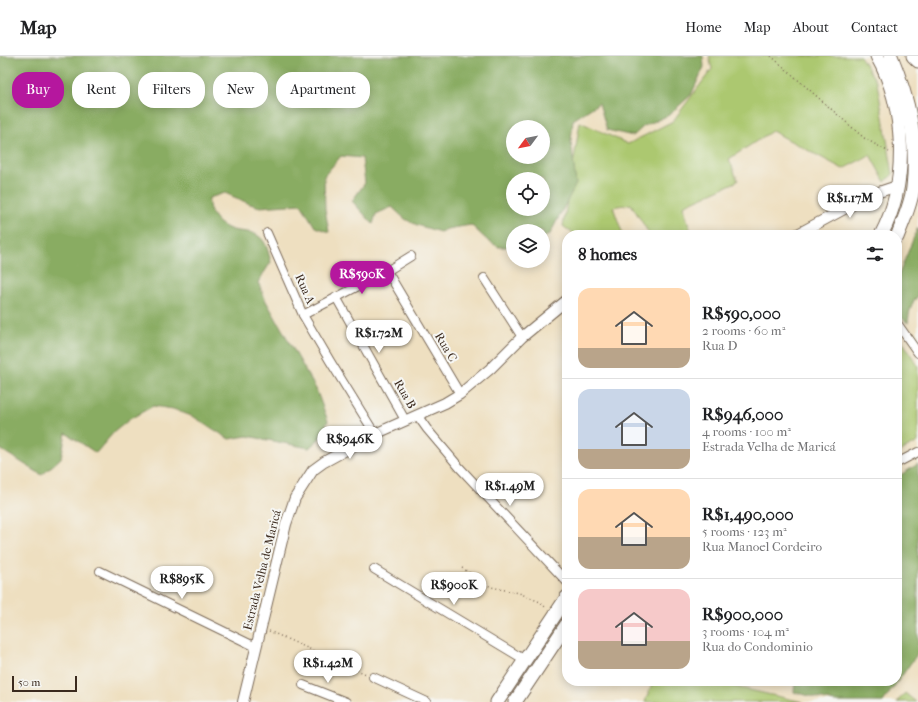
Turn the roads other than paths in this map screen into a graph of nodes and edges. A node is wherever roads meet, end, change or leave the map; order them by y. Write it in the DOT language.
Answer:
graph roads {
  1 [pos="877,56"];
  2 [pos="891,56"];
  3 [pos="913,56"];
  4 [pos="918,61"];
  5 [pos="897,186"];
  6 [pos="916,187"];
  7 [pos="805,230"];
  8 [pos="883,230"];
  9 [pos="900,230"];
  10 [pos="267,233"];
  11 [pos="411,256"];
  12 [pos="387,271"];
  13 [pos="484,278"];
  14 [pos="336,297"];
  15 [pos="562,304"];
  16 [pos="303,314"];
  17 [pos="902,329"];
  18 [pos="522,337"];
  19 [pos="917,348"];
  20 [pos="460,394"];
  21 [pos="417,415"];
  22 [pos="405,420"];
  23 [pos="375,434"];
  24 [pos="918,452"];
  25 [pos="902,460"];
  26 [pos="374,569"];
  27 [pos="100,571"];
  28 [pos="562,577"];
  29 [pos="562,604"];
  30 [pos="562,632"];
  31 [pos="256,647"];
  32 [pos="525,660"];
  33 [pos="374,677"];
  34 [pos="303,685"];
  35 [pos="243,702"];
  36 [pos="346,702"];
  37 [pos="427,702"];
  38 [pos="497,702"];
  39 [pos="515,702"];
  1 -- 5 [label="main road"];
  2 -- 6 [label="main road"];
  3 -- 4 [label="main road"];
  5 -- 7 [label="street"];
  5 -- 8 [label="main road"];
  6 -- 9 [label="main road"];
  10 -- 16 [label="street, Rua A"];
  11 -- 12 [label="street"];
  12 -- 14 [label="street"];
  12 -- 20 [label="street, Rua C"];
  13 -- 18 [label="street"];
  14 -- 16 [label="street"];
  14 -- 22 [label="street, Rua B"];
  15 -- 18 [label="street, Estrada Velha de Maricá"];
  16 -- 23 [label="street, Rua A"];
  17 -- 19 [label="street"];
  18 -- 20 [label="street, Estrada Velha de Maricá"];
  20 -- 21 [label="street, Estrada Velha de Maricá"];
  21 -- 22 [label="street, Estrada Velha de Maricá"];
  21 -- 28 [label="street"];
  22 -- 23 [label="street, Estrada Velha de Maricá"];
  23 -- 31 [label="street, Estrada Velha de Maricá"];
  24 -- 25 [label="street"];
  26 -- 32 [label="street"];
  27 -- 31 [label="street"];
  29 -- 32 [label="main road"];
  30 -- 39 [label="main road"];
  31 -- 35 [label="street, Estrada Velha de Maricá"];
  32 -- 38 [label="main road"];
  33 -- 37 [label="street"];
  34 -- 36 [label="street"];
}
